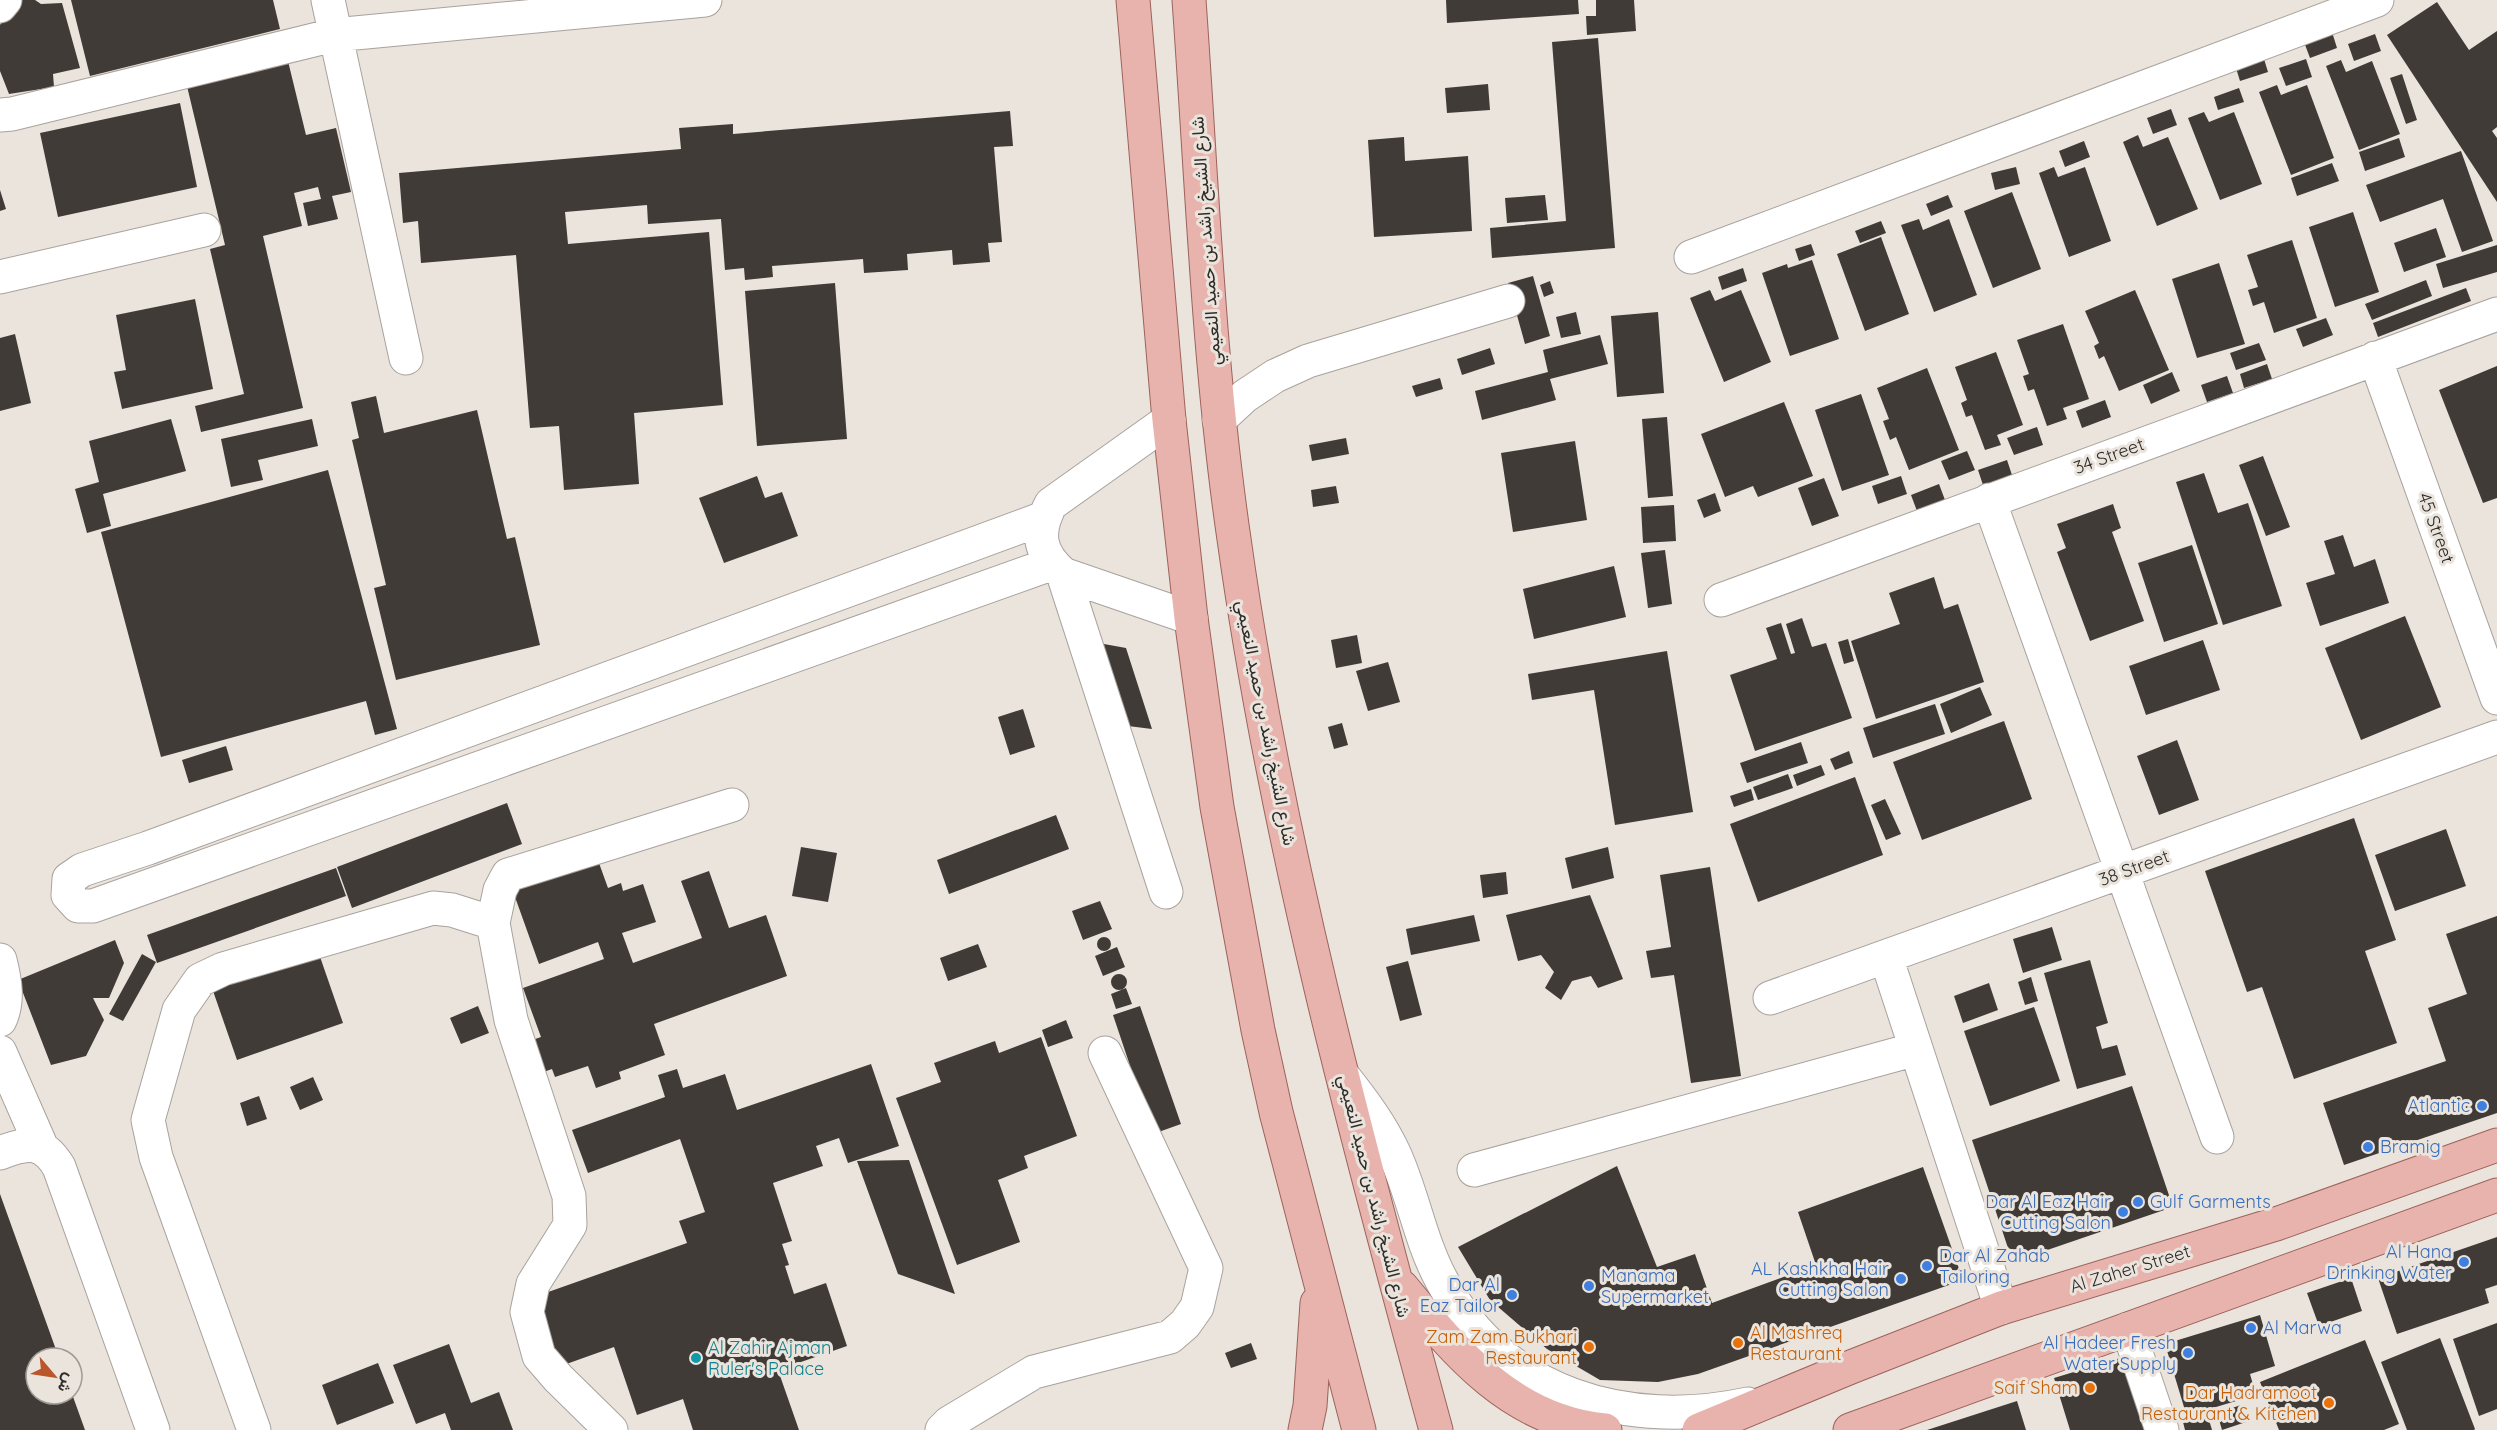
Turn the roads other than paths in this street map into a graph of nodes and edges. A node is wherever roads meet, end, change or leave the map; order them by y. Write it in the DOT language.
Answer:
graph roads {
  1 [pos="4,0"];
  2 [pos="328,0"];
  3 [pos="705,0"];
  4 [pos="1133,0"];
  5 [pos="1189,0"];
  6 [pos="2377,0"];
  7 [pos="0,6"];
  8 [pos="334,34"];
  9 [pos="0,115"];
  10 [pos="204,230"];
  11 [pos="1691,257"];
  12 [pos="0,277"];
  13 [pos="1509,302"];
  14 [pos="2497,314"];
  15 [pos="406,358"];
  16 [pos="2375,358"];
  17 [pos="1169,420"];
  18 [pos="1219,420"];
  19 [pos="1989,500"];
  20 [pos="1044,518"];
  21 [pos="955,550"];
  22 [pos="1057,569"];
  23 [pos="967,593"];
  24 [pos="1721,600"];
  25 [pos="1191,618"];
  26 [pos="2497,697"];
  27 [pos="2497,737"];
  28 [pos="732,805"];
  29 [pos="118,858"];
  30 [pos="2123,872"];
  31 [pos="131,892"];
  32 [pos="1166,892"];
  33 [pos="493,923"];
  34 [pos="1886,957"];
  35 [pos="0,960"];
  36 [pos="1770,998"];
  37 [pos="0,1020"];
  38 [pos="1916,1049"];
  39 [pos="0,1052"];
  40 [pos="1105,1053"];
  41 [pos="1344,1077"];
  42 [pos="2217,1137"];
  43 [pos="2497,1145"];
  44 [pos="42,1148"];
  45 [pos="0,1153"];
  46 [pos="1474,1170"];
  47 [pos="2497,1195"];
  48 [pos="1319,1274"];
  49 [pos="1394,1276"];
  50 [pos="2001,1308"];
  51 [pos="2128,1329"];
  52 [pos="1776,1398"];
  53 [pos="153,1430"];
  54 [pos="254,1430"];
  55 [pos="611,1430"];
  56 [pos="942,1430"];
  57 [pos="1305,1430"];
  58 [pos="1359,1430"];
  59 [pos="1436,1430"];
  60 [pos="1605,1430"];
  61 [pos="1696,1430"];
  62 [pos="1850,1430"];
  63 [pos="2162,1430"];
  1 -- 7 [label="street"];
  2 -- 8 [label="street"];
  3 -- 8 [label="street"];
  4 -- 17 [label="main road"];
  5 -- 18 [label="main road, شارع الشيخ راشد بن حميد النعيمي"];
  6 -- 11 [label="street"];
  8 -- 9 [label="street"];
  8 -- 15 [label="street"];
  10 -- 12 [label="street"];
  13 -- 18 [label="street"];
  14 -- 16 [label="street, 34 Street"];
  16 -- 19 [label="street, 34 Street"];
  16 -- 26 [label="street, 45 Street"];
  17 -- 20 [label="street"];
  17 -- 25 [label="main road"];
  18 -- 41 [label="main road, شارع الشيخ راشد بن حميد النعيمي"];
  19 -- 24 [label="street, 34 Street"];
  19 -- 30 [label="street"];
  20 -- 21 [label="street"];
  20 -- 22 [label="street"];
  21 -- 23 [label="street"];
  21 -- 29 [label="street"];
  22 -- 23 [label="street"];
  22 -- 25 [label="street"];
  22 -- 32 [label="street"];
  23 -- 31 [label="street"];
  25 -- 48 [label="main road"];
  27 -- 30 [label="street, 38 Street"];
  28 -- 33 [label="street"];
  29 -- 31 [label="street"];
  29 -- 31 [label="street"];
  30 -- 34 [label="street, 38 Street"];
  30 -- 42 [label="street"];
  33 -- 54 [label="street"];
  33 -- 55 [label="street"];
  34 -- 36 [label="street, 38 Street"];
  34 -- 38 [label="street"];
  35 -- 37 [label="street"];
  38 -- 46 [label="street"];
  38 -- 50 [label="street"];
  39 -- 44 [label="street"];
  40 -- 56 [label="street"];
  41 -- 49 [label="main road, شارع الشيخ راشد بن حميد النعيمي"];
  41 -- 52 [label="street"];
  43 -- 50 [label="main road, Al Zaher Street"];
  44 -- 45 [label="street"];
  44 -- 53 [label="street"];
  47 -- 51 [label="main road"];
  48 -- 57 [label="main road"];
  48 -- 58 [label="main road"];
  49 -- 59 [label="main road, شارع الشيخ راشد بن حميد النعيمي"];
  49 -- 60 [label="main road"];
  50 -- 52 [label="main road, Al Zaher Street"];
  51 -- 62 [label="main road"];
  51 -- 63 [label="street"];
  52 -- 61 [label="main road, Al Zaher Street"];
}
